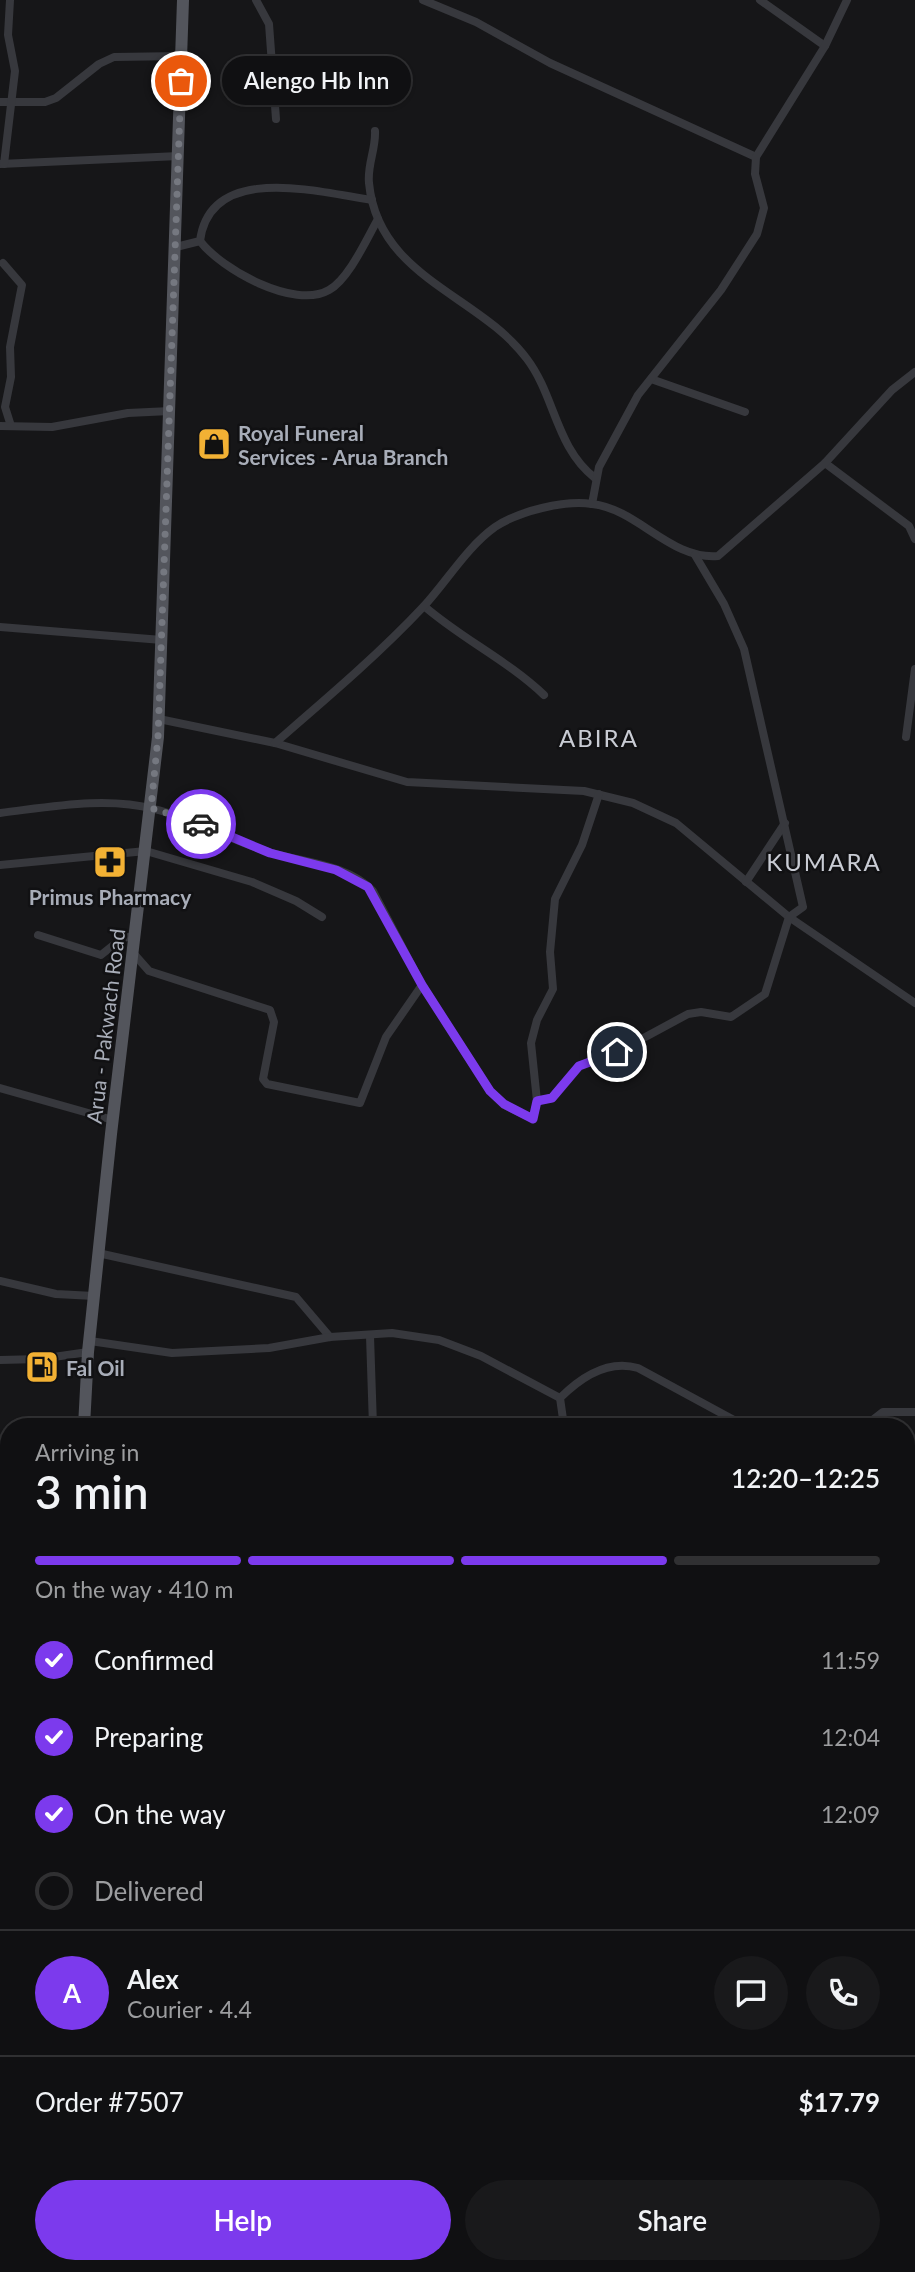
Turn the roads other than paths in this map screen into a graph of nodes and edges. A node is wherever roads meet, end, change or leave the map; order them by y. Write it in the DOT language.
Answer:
graph roads {
  1 [pos="10,0"];
  2 [pos="183,0"];
  3 [pos="256,0"];
  4 [pos="423,0"];
  5 [pos="760,0"];
  6 [pos="847,0"];
  7 [pos="825,46"];
  8 [pos="182,56"];
  9 [pos="0,102"];
  10 [pos="11,104"];
  11 [pos="276,118"];
  12 [pos="375,131"];
  13 [pos="179,156"];
  14 [pos="756,157"];
  15 [pos="2,164"];
  16 [pos="372,200"];
  17 [pos="378,219"];
  18 [pos="200,241"];
  19 [pos="176,247"];
  20 [pos="3,263"];
  21 [pos="915,372"];
  22 [pos="651,379"];
  23 [pos="170,411"];
  24 [pos="745,412"];
  25 [pos="0,426"];
  26 [pos="12,426"];
  27 [pos="825,463"];
  28 [pos="595,478"];
  29 [pos="592,504"];
  30 [pos="915,539"];
  31 [pos="695,555"];
  32 [pos="424,606"];
  33 [pos="0,627"];
  34 [pos="162,640"];
  35 [pos="915,668"];
  36 [pos="544,695"];
  37 [pos="159,719"];
  38 [pos="906,737"];
  39 [pos="275,743"];
  40 [pos="599,794"];
  41 [pos="151,808"];
  42 [pos="0,813"];
  43 [pos="785,823"];
  44 [pos="146,851"];
  45 [pos="0,865"];
  46 [pos="746,882"];
  47 [pos="322,917"];
  48 [pos="789,917"];
  49 [pos="38,935"];
  50 [pos="135,935"];
  51 [pos="134,954"];
  52 [pos="422,985"];
  53 [pos="915,1003"];
  54 [pos="0,1088"];
  55 [pos="537,1101"];
  56 [pos="113,1120"];
  57 [pos="98,1253"];
  58 [pos="0,1281"];
  59 [pos="94,1296"];
  60 [pos="370,1336"];
  61 [pos="330,1338"];
  62 [pos="89,1346"];
  63 [pos="0,1360"];
  64 [pos="560,1398"];
  65 [pos="915,1412"];
  66 [pos="85,1418"];
  67 [pos="373,1418"];
  68 [pos="563,1418"];
  69 [pos="730,1418"];
  70 [pos="875,1418"];
  1 -- 10 [label="street"];
  2 -- 8 [label="main road, Arua - Pakwach Road"];
  3 -- 11 [label="street"];
  4 -- 14 [label="street"];
  5 -- 7 [label="street"];
  6 -- 7 [label="street"];
  7 -- 14 [label="street"];
  8 -- 10 [label="street"];
  8 -- 13 [label="main road, Arua - Pakwach Road"];
  9 -- 10 [label="street"];
  10 -- 15 [label="street"];
  12 -- 16 [label="street"];
  13 -- 15 [label="street"];
  13 -- 19 [label="main road, Arua - Pakwach Road"];
  14 -- 22 [label="street"];
  16 -- 17 [label="street"];
  16 -- 18 [label="street"];
  17 -- 18 [label="street"];
  17 -- 28 [label="street"];
  18 -- 19 [label="street"];
  19 -- 23 [label="main road, Arua - Pakwach Road"];
  20 -- 26 [label="street"];
  21 -- 27 [label="street"];
  22 -- 24 [label="street"];
  22 -- 28 [label="street"];
  23 -- 26 [label="street"];
  23 -- 34 [label="main road, Arua - Pakwach Road"];
  25 -- 26 [label="street"];
  27 -- 30 [label="street"];
  27 -- 31 [label="street"];
  28 -- 29 [label="street"];
  29 -- 31 [label="street"];
  29 -- 32 [label="street"];
  31 -- 43 [label="street"];
  32 -- 36 [label="street"];
  32 -- 39 [label="street"];
  33 -- 34 [label="street"];
  34 -- 37 [label="main road, Arua - Pakwach Road"];
  35 -- 38 [label="street"];
  37 -- 39 [label="street"];
  37 -- 41 [label="main road, Arua - Pakwach Road"];
  39 -- 40 [label="street"];
  40 -- 46 [label="street"];
  40 -- 55 [label="street"];
  41 -- 42 [label="street"];
  41 -- 44 [label="main road, Arua - Pakwach Road"];
  41 -- 52 [label="street"];
  43 -- 46 [label="street"];
  43 -- 48 [label="street"];
  44 -- 45 [label="street"];
  44 -- 47 [label="street"];
  44 -- 50 [label="main road, Arua - Pakwach Road"];
  46 -- 48 [label="street"];
  48 -- 53 [label="street"];
  48 -- 55 [label="street"];
  49 -- 50 [label="street"];
  50 -- 51 [label="main road, Arua - Pakwach Road"];
  51 -- 52 [label="street"];
  51 -- 56 [label="main road, Arua - Pakwach Road"];
  52 -- 55 [label="street"];
  54 -- 56 [label="street"];
  56 -- 57 [label="main road, Arua - Pakwach Road"];
  57 -- 59 [label="main road, Arua - Pakwach Road"];
  57 -- 61 [label="street"];
  58 -- 59 [label="street"];
  59 -- 62 [label="main road, Arua - Pakwach Road"];
  60 -- 61 [label="street"];
  60 -- 64 [label="street"];
  60 -- 67 [label="street"];
  61 -- 62 [label="street"];
  62 -- 63 [label="street"];
  62 -- 66 [label="main road, Arua - Pakwach Road"];
  64 -- 68 [label="street"];
  64 -- 69 [label="street"];
  65 -- 70 [label="street"];
}
